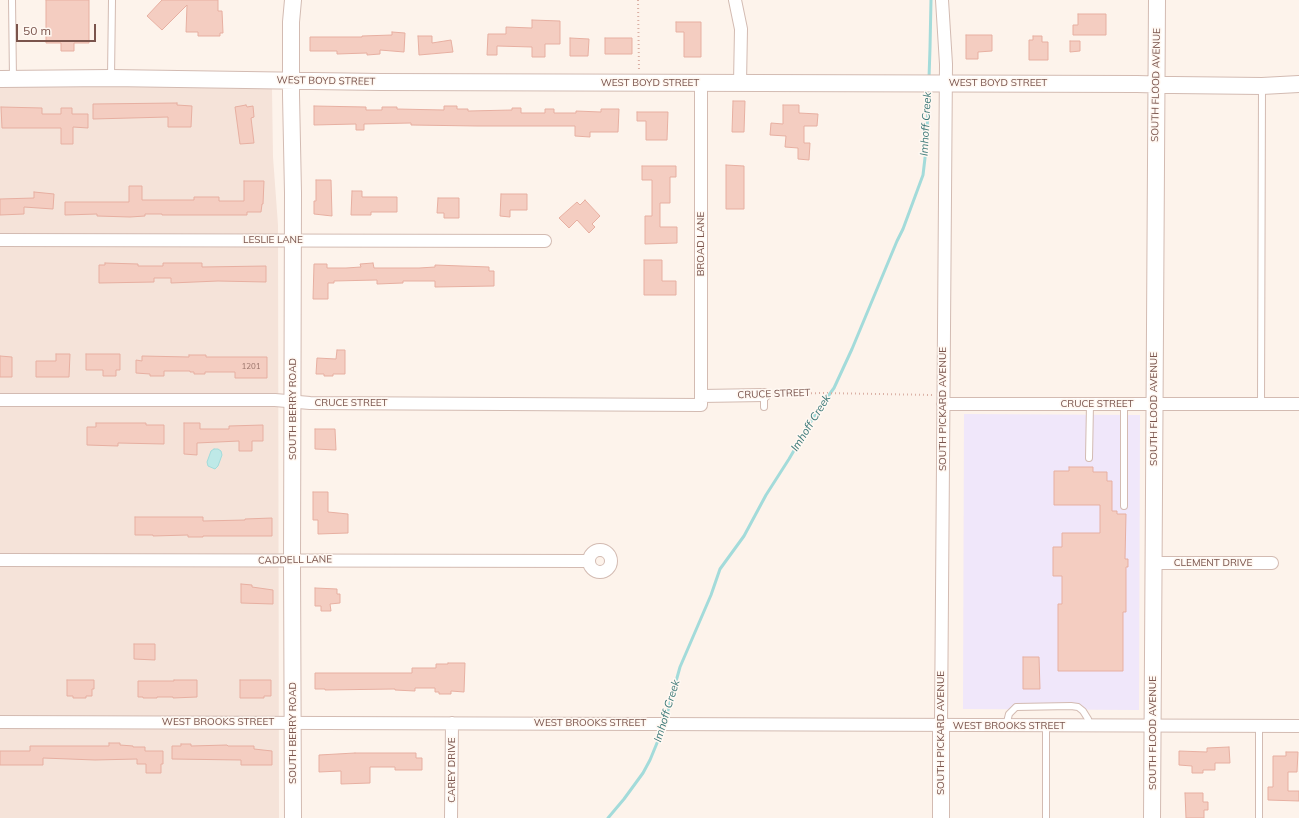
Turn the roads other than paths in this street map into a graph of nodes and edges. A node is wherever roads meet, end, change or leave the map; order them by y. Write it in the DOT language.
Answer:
graph roads {
  1 [pos="12,0"];
  2 [pos="112,0"];
  3 [pos="293,0"];
  4 [pos="735,0"];
  5 [pos="942,0"];
  6 [pos="1157,0"];
  7 [pos="111,78"];
  8 [pos="7,79"];
  9 [pos="291,80"];
  10 [pos="702,83"];
  11 [pos="740,83"];
  12 [pos="943,83"];
  13 [pos="1299,84"];
  14 [pos="1156,85"];
  15 [pos="1262,86"];
  16 [pos="0,240"];
  17 [pos="293,240"];
  18 [pos="545,241"];
  19 [pos="764,395"];
  20 [pos="943,399"];
  21 [pos="0,400"];
  22 [pos="701,400"];
  23 [pos="293,402"];
  24 [pos="1090,404"];
  25 [pos="1124,404"];
  26 [pos="1154,404"];
  27 [pos="1261,404"];
  28 [pos="1299,404"];
  29 [pos="764,407"];
  30 [pos="1089,458"];
  31 [pos="1124,506"];
  32 [pos="0,560"];
  33 [pos="292,561"];
  34 [pos="589,561"];
  35 [pos="1154,563"];
  36 [pos="1272,564"];
  37 [pos="0,722"];
  38 [pos="293,723"];
  39 [pos="452,723"];
  40 [pos="941,726"];
  41 [pos="1006,726"];
  42 [pos="1046,726"];
  43 [pos="1090,726"];
  44 [pos="1153,726"];
  45 [pos="1260,726"];
  46 [pos="1299,726"];
  47 [pos="293,818"];
  48 [pos="451,818"];
  49 [pos="941,818"];
  50 [pos="1046,818"];
  51 [pos="1152,818"];
  52 [pos="1259,818"];
  1 -- 8 [label="lane"];
  2 -- 7 [label="lane"];
  3 -- 9 [label="street, SOUTH BERRY ROAD"];
  4 -- 11 [label="street"];
  5 -- 12 [label="street, SOUTH PICKARD AVENUE"];
  6 -- 14 [label="street, SOUTH FLOOD AVENUE"];
  7 -- 8 [label="street, WEST BOYD STREET"];
  7 -- 9 [label="street, WEST BOYD STREET"];
  9 -- 10 [label="street, WEST BOYD STREET"];
  9 -- 17 [label="street, SOUTH BERRY ROAD"];
  10 -- 11 [label="street, WEST BOYD STREET"];
  10 -- 22 [label="street, BROAD LANE"];
  11 -- 12 [label="street, WEST BOYD STREET"];
  12 -- 14 [label="street, WEST BOYD STREET"];
  12 -- 20 [label="street, SOUTH PICKARD AVENUE"];
  13 -- 15 [label="street, WEST BOYD STREET"];
  14 -- 15 [label="street, WEST BOYD STREET"];
  14 -- 26 [label="street, SOUTH FLOOD AVENUE"];
  15 -- 27 [label="lane"];
  16 -- 17 [label="street, LESLIE LANE"];
  17 -- 18 [label="street, LESLIE LANE"];
  17 -- 23 [label="street, SOUTH BERRY ROAD"];
  19 -- 22 [label="street, CRUCE STREET"];
  19 -- 29 [label="lane"];
  20 -- 24 [label="street, CRUCE STREET"];
  20 -- 40 [label="street, SOUTH PICKARD AVENUE"];
  21 -- 23 [label="street, CRUCE STREET"];
  22 -- 23 [label="street, CRUCE STREET"];
  23 -- 33 [label="street, SOUTH BERRY ROAD"];
  24 -- 25 [label="street, CRUCE STREET"];
  24 -- 30 [label="lane"];
  25 -- 26 [label="street, CRUCE STREET"];
  25 -- 31 [label="lane"];
  26 -- 27 [label="street, CRUCE STREET"];
  26 -- 35 [label="street, SOUTH FLOOD AVENUE"];
  27 -- 28 [label="street, CRUCE STREET"];
  32 -- 33 [label="street, CADDELL LANE"];
  33 -- 34 [label="street, CADDELL LANE"];
  33 -- 38 [label="street, SOUTH BERRY ROAD"];
  35 -- 36 [label="street, CLEMENT DRIVE"];
  35 -- 44 [label="street, SOUTH FLOOD AVENUE"];
  37 -- 38 [label="street, WEST BROOKS STREET"];
  38 -- 39 [label="street, WEST BROOKS STREET"];
  38 -- 47 [label="street, SOUTH BERRY ROAD"];
  39 -- 40 [label="street, WEST BROOKS STREET"];
  39 -- 48 [label="street, CAREY DRIVE"];
  40 -- 41 [label="street, WEST BROOKS STREET"];
  40 -- 49 [label="street, SOUTH PICKARD AVENUE"];
  41 -- 42 [label="street, WEST BROOKS STREET"];
  41 -- 43 [label="lane"];
  42 -- 43 [label="street, WEST BROOKS STREET"];
  42 -- 50 [label="lane"];
  43 -- 44 [label="street, WEST BROOKS STREET"];
  44 -- 45 [label="street, WEST BROOKS STREET"];
  44 -- 51 [label="street, SOUTH FLOOD AVENUE"];
  45 -- 46 [label="street, WEST BROOKS STREET"];
  45 -- 52 [label="lane"];
}
